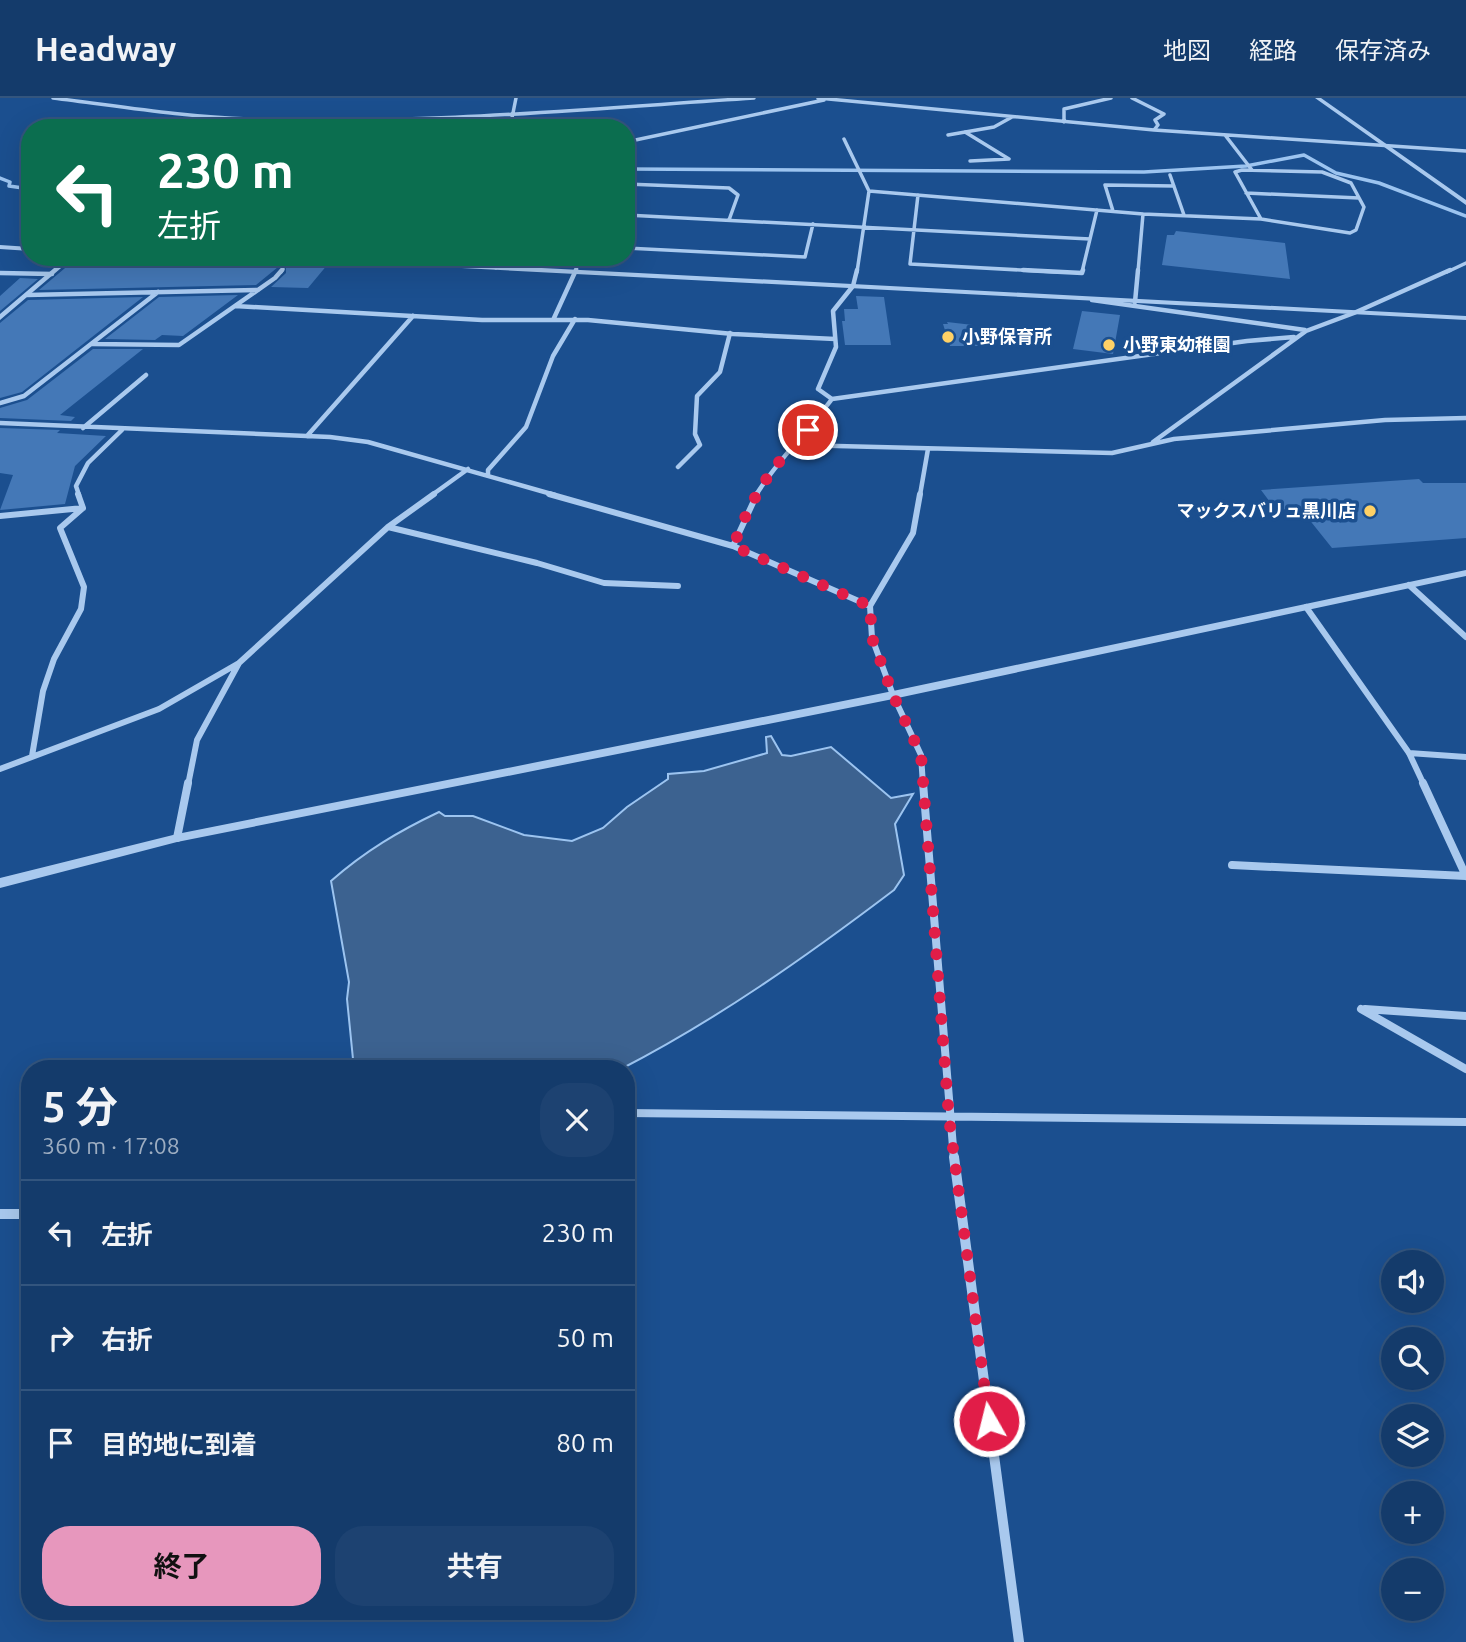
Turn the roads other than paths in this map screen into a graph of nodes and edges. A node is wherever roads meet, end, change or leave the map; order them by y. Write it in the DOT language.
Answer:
graph roads {
  1 [pos="53,98"];
  2 [pos="516,98"];
  3 [pos="632,98"];
  4 [pos="746,98"];
  5 [pos="754,98"];
  6 [pos="818,98"];
  7 [pos="1111,98"];
  8 [pos="1132,98"];
  9 [pos="1318,98"];
  10 [pos="830,99"];
  11 [pos="634,106"];
  12 [pos="512,114"];
  13 [pos="1013,117"];
  14 [pos="272,119"];
  15 [pos="329,119"];
  16 [pos="511,119"];
  17 [pos="1064,122"];
  18 [pos="1154,130"];
  19 [pos="965,132"];
  20 [pos="948,135"];
  21 [pos="1225,135"];
  22 [pos="844,139"];
  23 [pos="635,140"];
  24 [pos="1383,145"];
  25 [pos="1466,152"];
  26 [pos="970,161"];
  27 [pos="1252,170"];
  28 [pos="1170,175"];
  29 [pos="635,184"];
  30 [pos="1174,186"];
  31 [pos="869,191"];
  32 [pos="1246,193"];
  33 [pos="918,195"];
  34 [pos="1359,198"];
  35 [pos="1466,203"];
  36 [pos="1097,210"];
  37 [pos="1113,211"];
  38 [pos="1143,214"];
  39 [pos="635,215"];
  40 [pos="1184,215"];
  41 [pos="1261,219"];
  42 [pos="729,220"];
  43 [pos="813,224"];
  44 [pos="863,227"];
  45 [pos="914,229"];
  46 [pos="1090,239"];
  47 [pos="0,247"];
  48 [pos="21,248"];
  49 [pos="635,248"];
  50 [pos="1466,262"];
  51 [pos="61,266"];
  52 [pos="281,266"];
  53 [pos="477,266"];
  54 [pos="577,266"];
  55 [pos="496,268"];
  56 [pos="576,272"];
  57 [pos="0,273"];
  58 [pos="52,274"];
  59 [pos="853,286"];
  60 [pos="258,290"];
  61 [pos="158,292"];
  62 [pos="27,295"];
  63 [pos="1092,300"];
  64 [pos="1135,302"];
  65 [pos="235,306"];
  66 [pos="1354,313"];
  67 [pos="413,316"];
  68 [pos="0,318"];
  69 [pos="554,318"];
  70 [pos="1466,318"];
  71 [pos="575,319"];
  72 [pos="1306,331"];
  73 [pos="730,333"];
  74 [pos="1294,337"];
  75 [pos="835,339"];
  76 [pos="92,344"];
  77 [pos="146,375"];
  78 [pos="832,399"];
  79 [pos="0,403"];
  80 [pos="1466,418"];
  81 [pos="0,423"];
  82 [pos="82,429"];
  83 [pos="122,430"];
  84 [pos="307,436"];
  85 [pos="797,445"];
  86 [pos="1149,445"];
  87 [pos="929,449"];
  88 [pos="678,467"];
  89 [pos="468,470"];
  90 [pos="488,475"];
  91 [pos="83,508"];
  92 [pos="0,516"];
  93 [pos="388,527"];
  94 [pos="733,546"];
  95 [pos="1466,573"];
  96 [pos="1409,585"];
  97 [pos="678,586"];
  98 [pos="870,606"];
  99 [pos="1306,607"];
  100 [pos="1466,637"];
  101 [pos="239,663"];
  102 [pos="893,695"];
  103 [pos="1409,753"];
  104 [pos="32,756"];
  105 [pos="1466,757"];
  106 [pos="0,769"];
  107 [pos="177,838"];
  108 [pos="1232,865"];
  109 [pos="1466,876"];
  110 [pos="0,883"];
  111 [pos="1466,1016"];
  112 [pos="1466,1069"];
  113 [pos="635,1113"];
  114 [pos="949,1118"];
  115 [pos="1466,1122"];
  116 [pos="0,1214"];
  117 [pos="21,1214"];
  118 [pos="1019,1642"];
  1 -- 14 [label="street"];
  2 -- 12 [label="street"];
  3 -- 11 [label="street"];
  4 -- 5 [label="street"];
  4 -- 11 [label="street"];
  6 -- 10 [label="street"];
  7 -- 17 [label="street"];
  8 -- 18 [label="street"];
  9 -- 24 [label="street"];
  10 -- 13 [label="street"];
  10 -- 23 [label="street"];
  11 -- 12 [label="street"];
  12 -- 15 [label="street"];
  12 -- 16 [label="street"];
  13 -- 17 [label="street"];
  13 -- 19 [label="street"];
  17 -- 18 [label="street"];
  18 -- 21 [label="street"];
  19 -- 20 [label="street"];
  19 -- 26 [label="street"];
  21 -- 24 [label="street"];
  21 -- 27 [label="street"];
  22 -- 31 [label="street"];
  24 -- 25 [label="street"];
  24 -- 35 [label="street"];
  27 -- 32 [label="street"];
  27 -- 34 [label="street"];
  28 -- 30 [label="street"];
  29 -- 42 [label="street"];
  30 -- 37 [label="street"];
  30 -- 40 [label="street"];
  31 -- 33 [label="street"];
  31 -- 44 [label="street"];
  32 -- 34 [label="street"];
  32 -- 41 [label="street"];
  33 -- 36 [label="street"];
  33 -- 45 [label="street"];
  34 -- 41 [label="street"];
  36 -- 37 [label="street"];
  36 -- 46 [label="street"];
  37 -- 38 [label="street"];
  38 -- 40 [label="street"];
  38 -- 64 [label="street"];
  39 -- 42 [label="street"];
  40 -- 41 [label="street"];
  42 -- 43 [label="street"];
  43 -- 44 [label="street"];
  43 -- 49 [label="street"];
  44 -- 45 [label="street"];
  44 -- 59 [label="street"];
  45 -- 46 [label="street"];
  45 -- 46 [label="street"];
  47 -- 48 [label="street"];
  50 -- 66 [label="street"];
  51 -- 58 [label="street"];
  52 -- 60 [label="street"];
  53 -- 55 [label="street"];
  54 -- 56 [label="street"];
  55 -- 56 [label="street"];
  56 -- 59 [label="street"];
  56 -- 69 [label="street"];
  57 -- 58 [label="street"];
  58 -- 62 [label="street"];
  59 -- 63 [label="street"];
  59 -- 75 [label="street"];
  60 -- 61 [label="street"];
  60 -- 65 [label="street"];
  61 -- 62 [label="street"];
  61 -- 76 [label="street"];
  62 -- 68 [label="street"];
  63 -- 64 [label="street"];
  63 -- 72 [label="street"];
  64 -- 66 [label="street"];
  65 -- 67 [label="street"];
  65 -- 76 [label="street"];
  66 -- 70 [label="street"];
  66 -- 72 [label="street"];
  67 -- 69 [label="street"];
  67 -- 84 [label="street"];
  69 -- 71 [label="street"];
  71 -- 73 [label="street"];
  71 -- 90 [label="street"];
  72 -- 74 [label="street"];
  73 -- 75 [label="street"];
  73 -- 88 [label="street"];
  74 -- 78 [label="street"];
  74 -- 86 [label="street"];
  75 -- 78 [label="street"];
  76 -- 79 [label="street"];
  77 -- 82 [label="street"];
  78 -- 85 [label="street"];
  80 -- 86 [label="street"];
  81 -- 82 [label="street"];
  82 -- 83 [label="street"];
  83 -- 84 [label="street"];
  83 -- 91 [label="street"];
  84 -- 89 [label="street"];
  85 -- 87 [label="street"];
  85 -- 94 [label="street"];
  86 -- 87 [label="street"];
  87 -- 98 [label="street"];
  89 -- 90 [label="street"];
  89 -- 93 [label="street"];
  90 -- 94 [label="street"];
  91 -- 92 [label="street"];
  91 -- 104 [label="street"];
  93 -- 97 [label="street"];
  93 -- 101 [label="street"];
  94 -- 98 [label="street"];
  95 -- 96 [label="street"];
  96 -- 99 [label="street"];
  96 -- 100 [label="street"];
  98 -- 102 [label="street"];
  99 -- 102 [label="street"];
  99 -- 103 [label="street"];
  101 -- 104 [label="street"];
  101 -- 107 [label="street"];
  102 -- 107 [label="street"];
  102 -- 114 [label="street"];
  103 -- 105 [label="street"];
  103 -- 109 [label="street"];
  104 -- 106 [label="street"];
  107 -- 110 [label="street"];
  108 -- 109 [label="street"];
  111 -- 112 [label="street"];
  113 -- 114 [label="street"];
  114 -- 115 [label="street"];
  114 -- 118 [label="street"];
  116 -- 117 [label="street"];
}
